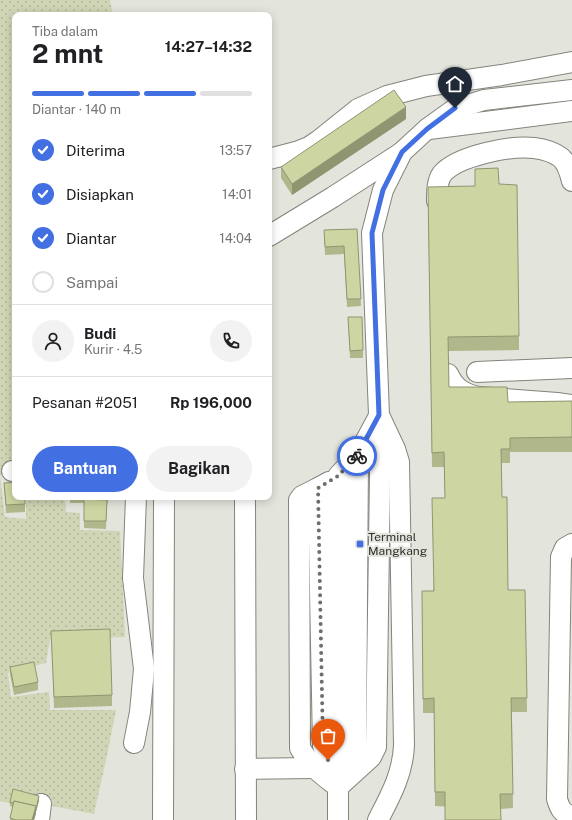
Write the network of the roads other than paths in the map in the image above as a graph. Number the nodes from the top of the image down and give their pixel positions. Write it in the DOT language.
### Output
graph roads {
  1 [pos="572,62"];
  2 [pos="572,90"];
  3 [pos="572,111"];
  4 [pos="427,129"];
  5 [pos="402,152"];
  6 [pos="272,158"];
  7 [pos="572,181"];
  8 [pos="437,201"];
  9 [pos="272,234"];
  10 [pos="572,368"];
  11 [pos="477,372"];
  12 [pos="448,374"];
  13 [pos="572,405"];
  14 [pos="379,415"];
  15 [pos="358,455"];
  16 [pos="338,476"];
  17 [pos="318,488"];
  18 [pos="136,500"];
  19 [pos="164,500"];
  20 [pos="245,500"];
  21 [pos="572,544"];
  22 [pos="134,743"];
  23 [pos="314,768"];
  24 [pos="245,769"];
  25 [pos="338,787"];
  26 [pos="572,816"];
  27 [pos="163,820"];
  28 [pos="246,820"];
  29 [pos="338,820"];
  30 [pos="378,820"];
  1 -- 6 [label="street"];
  2 -- 4 [label="street"];
  3 -- 4 [label="street"];
  4 -- 5 [label="street"];
  5 -- 9 [label="street"];
  5 -- 14 [label="street"];
  7 -- 8 [label="street"];
  10 -- 11 [label="street"];
  12 -- 13 [label="street"];
  14 -- 15 [label="street"];
  14 -- 25 [label="street"];
  14 -- 30 [label="street"];
  15 -- 16 [label="street"];
  15 -- 25 [label="street"];
  16 -- 17 [label="street"];
  16 -- 25 [label="street"];
  17 -- 23 [label="street"];
  17 -- 25 [label="street"];
  18 -- 22 [label="street"];
  19 -- 27 [label="street"];
  20 -- 24 [label="street"];
  21 -- 26 [label="street"];
  23 -- 24 [label="street"];
  23 -- 25 [label="street"];
  24 -- 28 [label="street"];
  25 -- 29 [label="street"];
}
